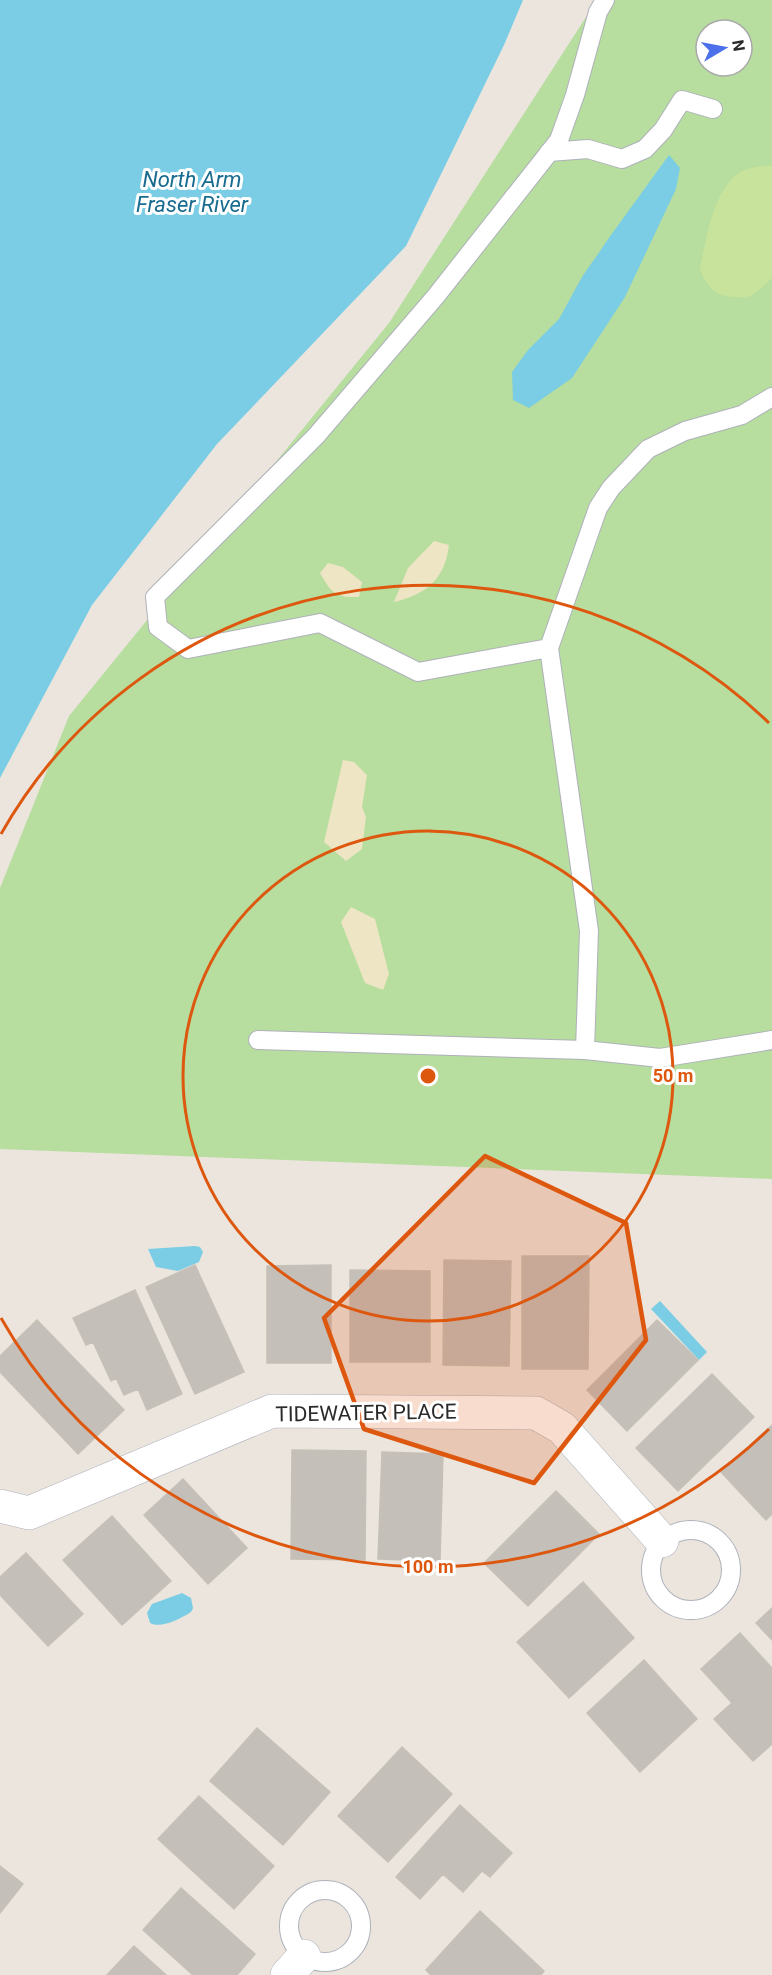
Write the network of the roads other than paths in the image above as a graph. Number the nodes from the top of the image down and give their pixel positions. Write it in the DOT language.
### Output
graph roads {
  1 [pos="605,0"];
  2 [pos="713,109"];
  3 [pos="549,152"];
  4 [pos="772,397"];
  5 [pos="549,648"];
  6 [pos="258,1040"];
  7 [pos="772,1040"];
  8 [pos="585,1050"];
  9 [pos="0,1506"];
  10 [pos="662,1541"];
  11 [pos="296,1966"];
  1 -- 3 [label="lane"];
  2 -- 3 [label="lane"];
  3 -- 5 [label="lane"];
  4 -- 5 [label="lane"];
  5 -- 8 [label="lane"];
  6 -- 8 [label="lane"];
  7 -- 8 [label="lane"];
  9 -- 10 [label="street, TIDEWATER PLACE"];
  10 -- 10 [label="lane"];
  11 -- 11 [label="lane"];
}
